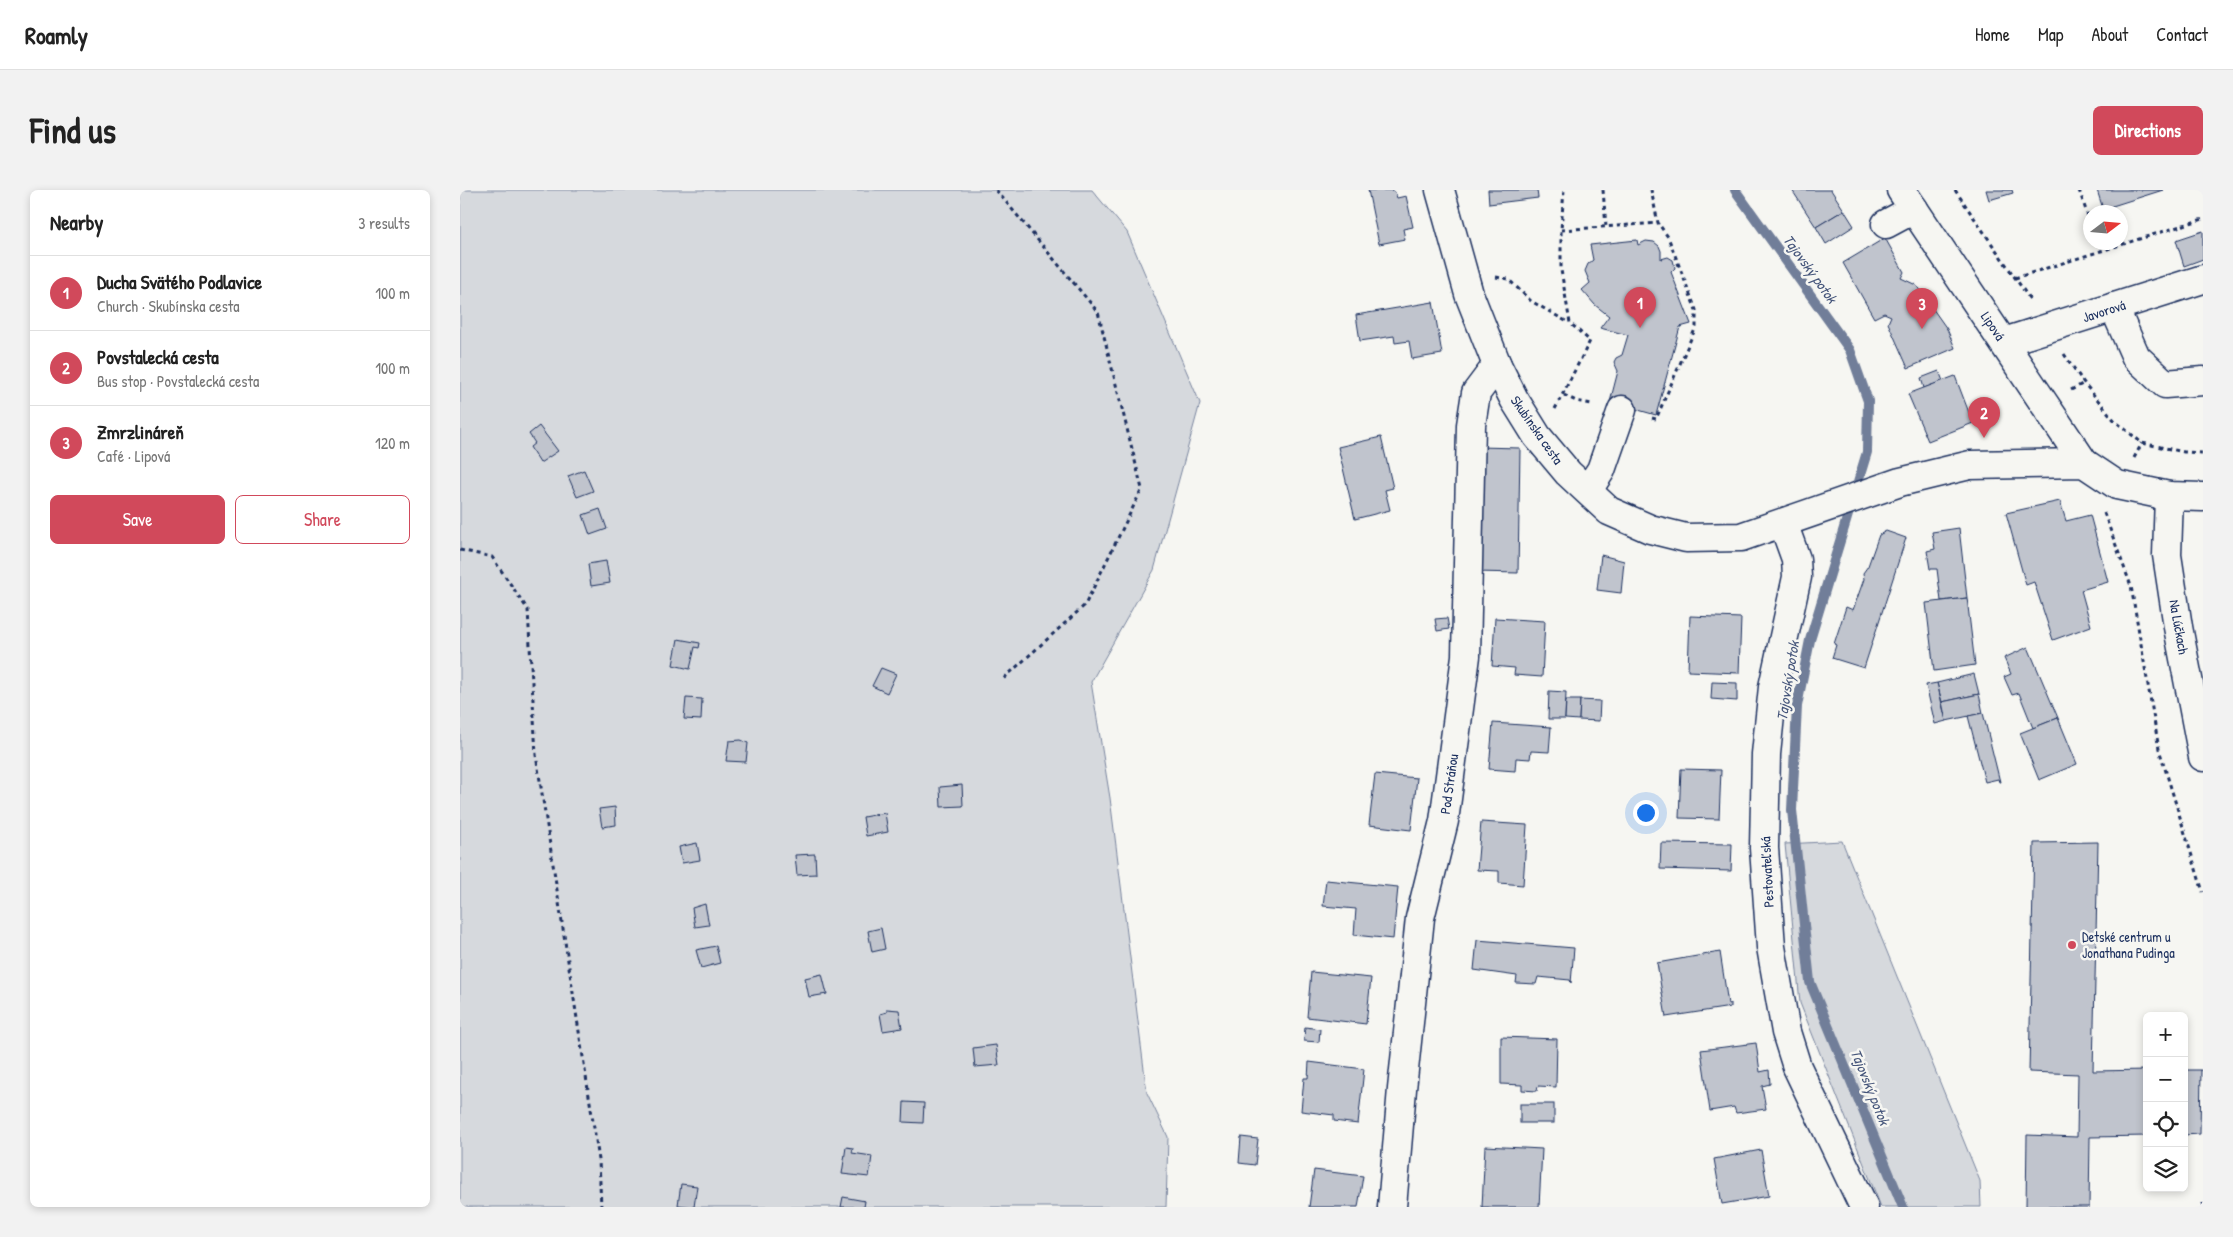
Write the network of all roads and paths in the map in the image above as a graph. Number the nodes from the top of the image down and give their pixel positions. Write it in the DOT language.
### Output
graph roads {
  1 [pos="996,190"];
  2 [pos="1440,190"];
  3 [pos="1564,190"];
  4 [pos="1603,190"];
  5 [pos="1651,190"];
  6 [pos="1955,190"];
  7 [pos="2079,190"];
  8 [pos="1907,200"];
  9 [pos="2084,205"];
  10 [pos="2203,219"];
  11 [pos="1658,223"];
  12 [pos="1886,224"];
  13 [pos="1606,227"];
  14 [pos="1561,230"];
  15 [pos="2128,242"];
  16 [pos="2101,250"];
  17 [pos="1498,276"];
  18 [pos="2016,278"];
  19 [pos="2203,279"];
  20 [pos="2114,307"];
  21 [pos="2035,308"];
  22 [pos="1570,323"];
  23 [pos="2004,342"];
  24 [pos="2060,347"];
  25 [pos="1496,365"];
  26 [pos="2203,381"];
  27 [pos="1564,395"];
  28 [pos="1588,403"];
  29 [pos="1622,410"];
  30 [pos="1553,411"];
  31 [pos="2142,443"];
  32 [pos="2203,453"];
  33 [pos="2133,459"];
  34 [pos="2084,463"];
  35 [pos="1588,490"];
  36 [pos="2169,496"];
  37 [pos="2203,497"];
  38 [pos="2103,510"];
  39 [pos="1783,523"];
  40 [pos="460,550"];
  41 [pos="1001,681"];
  42 [pos="2203,757"];
  43 [pos="2203,892"];
  44 [pos="2203,1199"];
  45 [pos="601,1207"];
  46 [pos="1392,1207"];
  47 [pos="1864,1207"];
  48 [pos="2203,1207"];
  1 -- 41 [label="path"];
  2 -- 25 [label="street, Skubínska cesta"];
  3 -- 14 [label="path"];
  4 -- 13 [label="path"];
  5 -- 11 [label="path"];
  6 -- 18 [label="path"];
  7 -- 9 [label="path"];
  8 -- 12 [label="street"];
  8 -- 23 [label="street, Lipová"];
  10 -- 15 [label="path"];
  11 -- 13 [label="path"];
  11 -- 29 [label="path"];
  13 -- 14 [label="path"];
  14 -- 22 [label="path"];
  16 -- 18 [label="path"];
  17 -- 22 [label="path"];
  18 -- 21 [label="path"];
  19 -- 20 [label="street, Javorová"];
  20 -- 23 [label="street, Javorová"];
  20 -- 26 [label="street"];
  22 -- 27 [label="path"];
  23 -- 34 [label="street, Lipová"];
  24 -- 31 [label="path"];
  25 -- 35 [label="street, Skubínska cesta"];
  25 -- 46 [label="street, Pod Stráňou"];
  27 -- 28 [label="path"];
  27 -- 30 [label="path"];
  29 -- 35 [label="street"];
  31 -- 32 [label="path"];
  31 -- 33 [label="path"];
  34 -- 36 [label="street"];
  34 -- 39 [label="street, Skubínska cesta"];
  35 -- 39 [label="street, Skubínska cesta"];
  36 -- 37 [label="street"];
  36 -- 42 [label="street, Na Lúčkach"];
  38 -- 43 [label="path"];
  39 -- 47 [label="street, Pestovateľská"];
  40 -- 45 [label="path"];
  44 -- 48 [label="path"];
}
